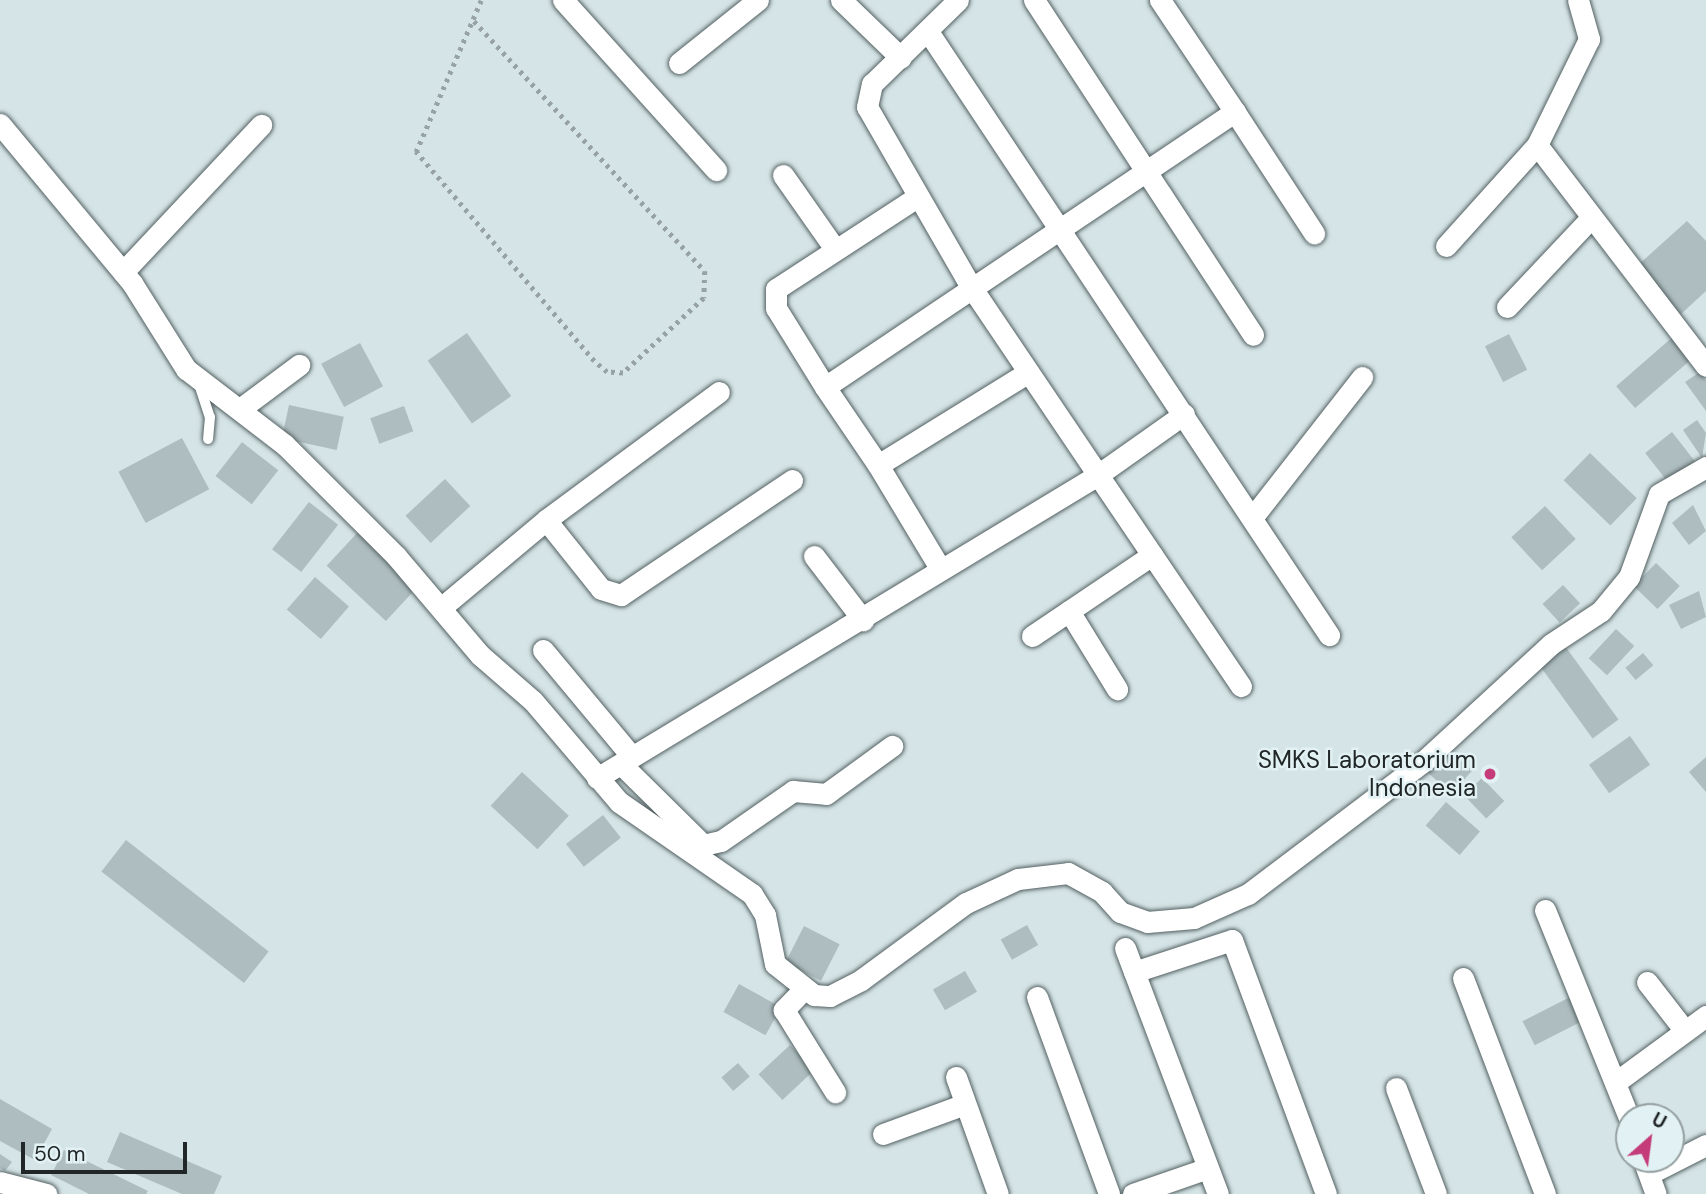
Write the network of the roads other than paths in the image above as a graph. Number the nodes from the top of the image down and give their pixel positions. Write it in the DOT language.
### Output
graph roads {
  1 [pos="563,0"];
  2 [pos="758,0"];
  3 [pos="841,0"];
  4 [pos="958,0"];
  5 [pos="1034,0"];
  6 [pos="1160,0"];
  7 [pos="1578,0"];
  8 [pos="929,33"];
  9 [pos="901,58"];
  10 [pos="679,63"];
  11 [pos="1235,113"];
  12 [pos="0,124"];
  13 [pos="261,125"];
  14 [pos="1536,145"];
  15 [pos="716,170"];
  16 [pos="1147,170"];
  17 [pos="783,175"];
  18 [pos="917,197"];
  19 [pos="1589,220"];
  20 [pos="1059,229"];
  21 [pos="1314,233"];
  22 [pos="1446,246"];
  23 [pos="835,249"];
  24 [pos="123,272"];
  25 [pos="971,287"];
  26 [pos="1507,307"];
  27 [pos="1253,335"];
  28 [pos="299,365"];
  29 [pos="1706,366"];
  30 [pos="1027,373"];
  31 [pos="1362,377"];
  32 [pos="197,380"];
  33 [pos="825,387"];
  34 [pos="719,393"];
  35 [pos="240,409"];
  36 [pos="1184,414"];
  37 [pos="208,439"];
  38 [pos="878,465"];
  39 [pos="1706,467"];
  40 [pos="1098,475"];
  41 [pos="792,480"];
  42 [pos="1252,518"];
  43 [pos="546,520"];
  44 [pos="1152,555"];
  45 [pos="814,556"];
  46 [pos="940,568"];
  47 [pos="442,607"];
  48 [pos="1069,611"];
  49 [pos="863,620"];
  50 [pos="1329,635"];
  51 [pos="1032,636"];
  52 [pos="543,650"];
  53 [pos="1241,686"];
  54 [pos="1117,689"];
  55 [pos="892,746"];
  56 [pos="626,760"];
  57 [pos="597,778"];
  58 [pos="1545,910"];
  59 [pos="1125,948"];
  60 [pos="1134,972"];
  61 [pos="1463,978"];
  62 [pos="1647,982"];
  63 [pos="803,990"];
  64 [pos="1037,997"];
  65 [pos="1706,1016"];
  66 [pos="1685,1031"];
  67 [pos="956,1077"];
  68 [pos="1616,1082"];
  69 [pos="1396,1088"];
  70 [pos="835,1092"];
  71 [pos="1624,1103"];
  72 [pos="965,1104"];
  73 [pos="883,1134"];
  74 [pos="1706,1145"];
  75 [pos="1208,1168"];
  76 [pos="1649,1176"];
  77 [pos="0,1182"];
  78 [pos="46,1194"];
  79 [pos="998,1194"];
  80 [pos="1109,1194"];
  81 [pos="1133,1194"];
  82 [pos="1217,1194"];
  83 [pos="1326,1194"];
  84 [pos="1436,1194"];
  85 [pos="1545,1194"];
  1 -- 15 [label="street"];
  2 -- 10 [label="street"];
  3 -- 9 [label="street"];
  4 -- 8 [label="street"];
  5 -- 16 [label="street"];
  6 -- 11 [label="street"];
  7 -- 14 [label="street"];
  8 -- 9 [label="street"];
  8 -- 20 [label="street"];
  9 -- 18 [label="street"];
  11 -- 16 [label="street"];
  11 -- 21 [label="street"];
  12 -- 24 [label="street"];
  13 -- 24 [label="street"];
  14 -- 19 [label="street"];
  14 -- 22 [label="street"];
  16 -- 20 [label="street"];
  16 -- 27 [label="street"];
  17 -- 23 [label="street"];
  18 -- 23 [label="street"];
  18 -- 25 [label="street"];
  19 -- 26 [label="street"];
  19 -- 29 [label="street"];
  20 -- 25 [label="street"];
  20 -- 36 [label="street"];
  23 -- 33 [label="street"];
  24 -- 32 [label="street"];
  25 -- 30 [label="street"];
  25 -- 33 [label="street"];
  28 -- 35 [label="street"];
  30 -- 38 [label="street"];
  30 -- 40 [label="street"];
  31 -- 42 [label="street"];
  32 -- 35 [label="street"];
  32 -- 37 [label="lane"];
  33 -- 38 [label="street"];
  34 -- 43 [label="street"];
  35 -- 47 [label="street"];
  36 -- 40 [label="street"];
  36 -- 42 [label="street"];
  38 -- 46 [label="street"];
  39 -- 63 [label="street"];
  40 -- 44 [label="street"];
  40 -- 46 [label="street"];
  41 -- 43 [label="street"];
  42 -- 50 [label="street"];
  43 -- 47 [label="street"];
  44 -- 48 [label="street"];
  44 -- 53 [label="street"];
  45 -- 49 [label="street"];
  46 -- 49 [label="street"];
  47 -- 57 [label="street"];
  48 -- 51 [label="street"];
  48 -- 54 [label="street"];
  49 -- 56 [label="street"];
  52 -- 56 [label="street"];
  55 -- 56 [label="street"];
  56 -- 57 [label="street"];
  57 -- 63 [label="street"];
  58 -- 68 [label="street"];
  59 -- 60 [label="street"];
  60 -- 75 [label="street"];
  60 -- 83 [label="street"];
  61 -- 85 [label="street"];
  62 -- 66 [label="street"];
  63 -- 70 [label="street"];
  64 -- 80 [label="street"];
  65 -- 66 [label="street"];
  66 -- 68 [label="street"];
  67 -- 72 [label="street"];
  68 -- 71 [label="street"];
  69 -- 84 [label="street"];
  72 -- 73 [label="street"];
  72 -- 79 [label="street"];
  74 -- 76 [label="street"];
  75 -- 81 [label="street"];
  75 -- 82 [label="street"];
  77 -- 78 [label="street"];
}
